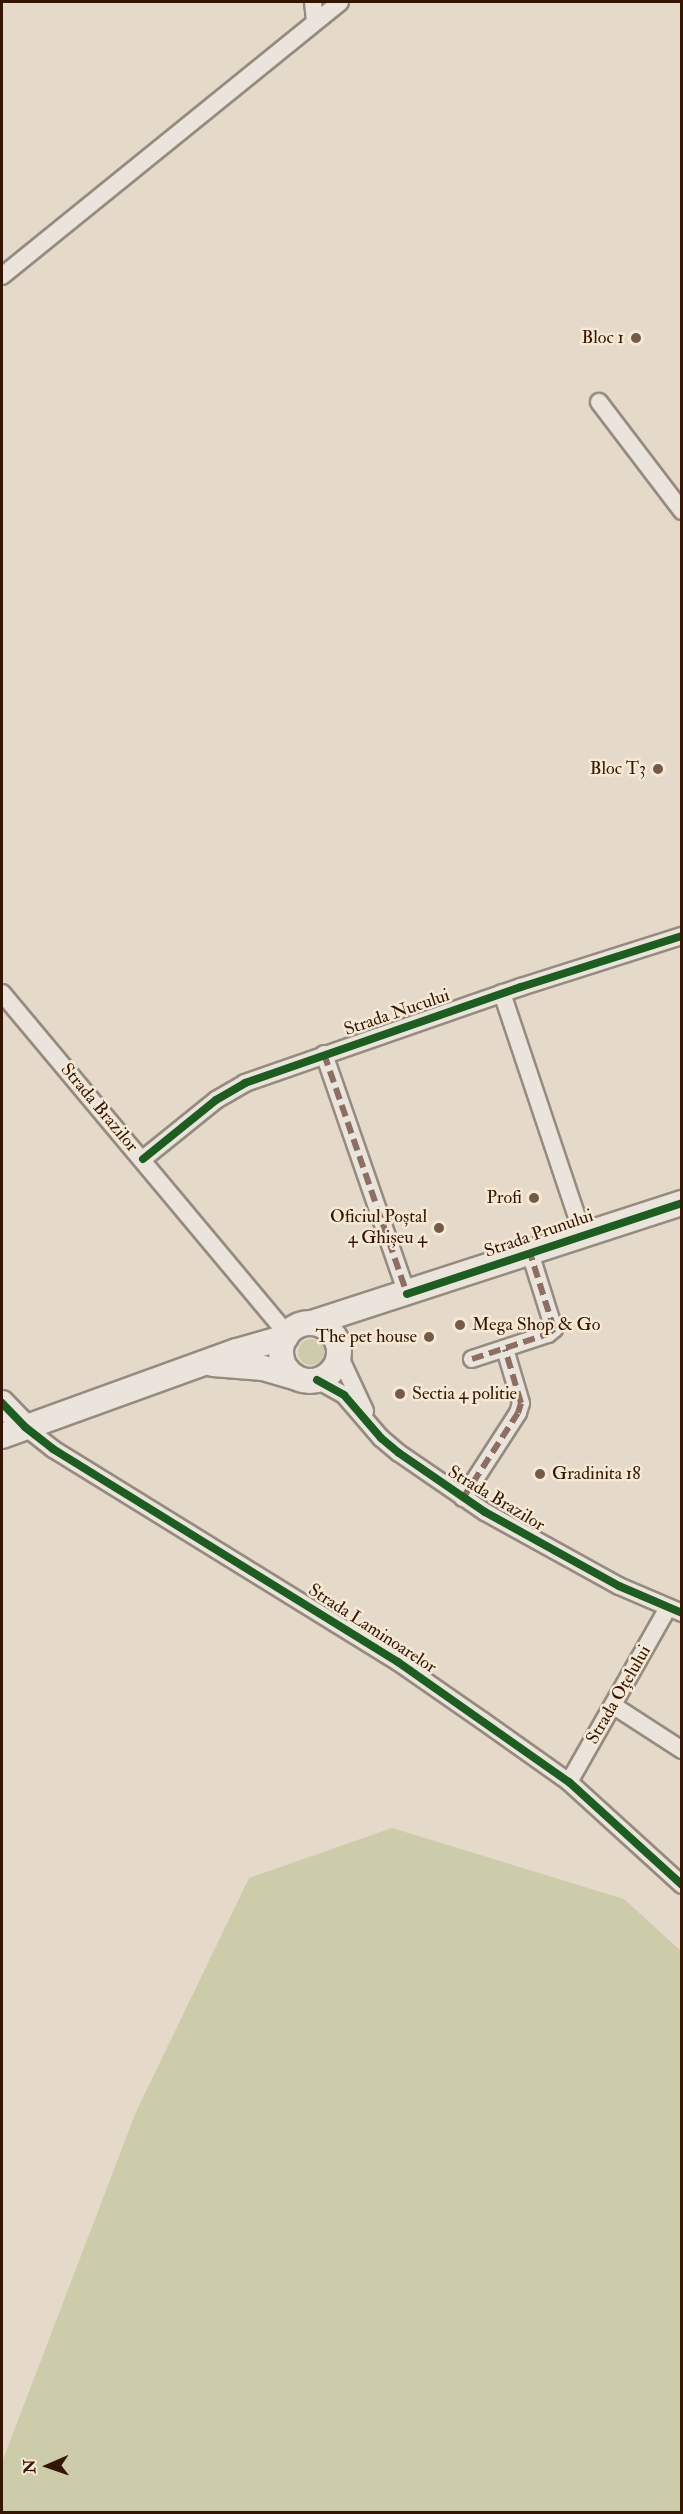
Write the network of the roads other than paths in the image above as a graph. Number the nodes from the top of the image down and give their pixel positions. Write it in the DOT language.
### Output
graph roads {
  1 [pos="313,2"];
  2 [pos="340,2"];
  3 [pos="315,21"];
  4 [pos="2,276"];
  5 [pos="599,402"];
  6 [pos="681,511"];
  7 [pos="681,938"];
  8 [pos="2,993"];
  9 [pos="502,993"];
  10 [pos="324,1054"];
  11 [pos="143,1159"];
  12 [pos="681,1203"];
  13 [pos="583,1235"];
  14 [pos="530,1253"];
  15 [pos="407,1294"];
  16 [pos="312,1323"];
  17 [pos="286,1336"];
  18 [pos="505,1349"];
  19 [pos="339,1351"];
  20 [pos="472,1359"];
  21 [pos="208,1363"];
  22 [pos="306,1379"];
  23 [pos="2,1403"];
  24 [pos="25,1427"];
  25 [pos="373,1428"];
  26 [pos="2,1436"];
  27 [pos="463,1498"];
  28 [pos="675,1611"];
  29 [pos="614,1706"];
  30 [pos="681,1750"];
  31 [pos="569,1782"];
  32 [pos="681,1886"];
  1 -- 3 [label="street"];
  2 -- 3 [label="street"];
  3 -- 4 [label="street"];
  5 -- 6 [label="street"];
  7 -- 9 [label="street, Strada Nucului"];
  8 -- 11 [label="street, Strada Brazilor"];
  9 -- 10 [label="street, Strada Nucului"];
  9 -- 13 [label="street"];
  10 -- 11 [label="street, Strada Nucului"];
  10 -- 15 [label="street"];
  11 -- 17 [label="street, Strada Brazilor"];
  12 -- 13 [label="street, Strada Prunului"];
  13 -- 14 [label="street, Strada Prunului"];
  14 -- 15 [label="street, Strada Prunului"];
  14 -- 18 [label="street"];
  15 -- 16 [label="street, Strada Prunului"];
  15 -- 19 [label="street, Strada Prunului"];
  16 -- 17 [label="street"];
  16 -- 19 [label="street"];
  17 -- 21 [label="street"];
  17 -- 22 [label="street"];
  18 -- 20 [label="street"];
  18 -- 27 [label="street, Strada Brazilor"];
  19 -- 22 [label="street"];
  19 -- 25 [label="street, Strada Brazilor"];
  21 -- 22 [label="street"];
  21 -- 24 [label="street"];
  22 -- 25 [label="street, Strada Brazilor"];
  23 -- 24 [label="street"];
  24 -- 26 [label="street"];
  24 -- 31 [label="street, Strada Laminoarelor"];
  25 -- 27 [label="street, Strada Brazilor"];
  27 -- 28 [label="street, Strada Brazilor"];
  28 -- 29 [label="street, Strada Oțelului"];
  29 -- 30 [label="street"];
  29 -- 31 [label="street, Strada Oțelului"];
  31 -- 32 [label="street, Strada Laminoarelor"];
}
